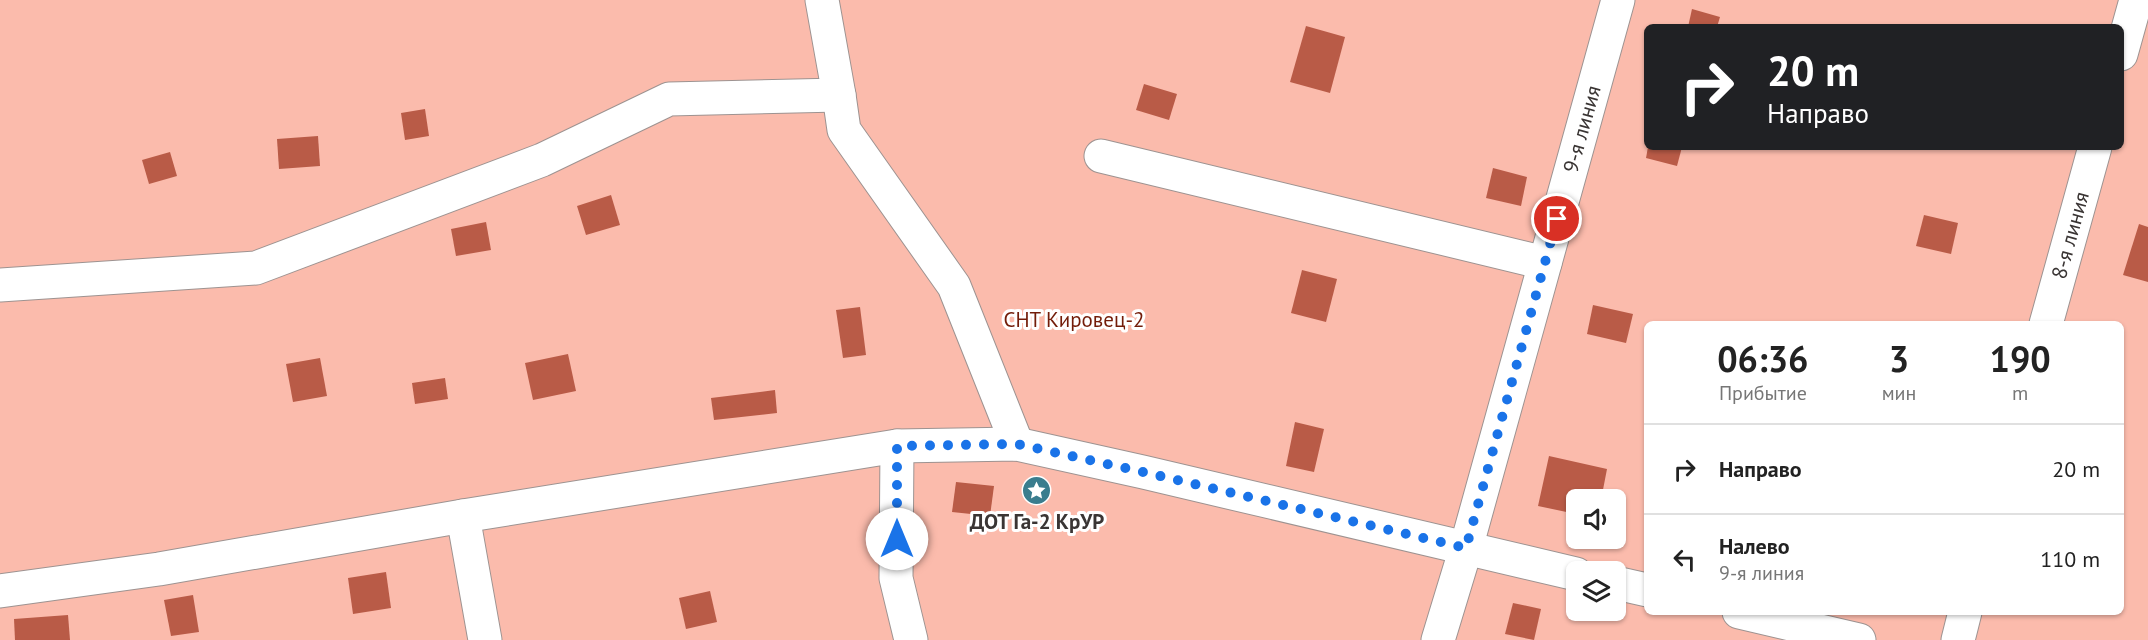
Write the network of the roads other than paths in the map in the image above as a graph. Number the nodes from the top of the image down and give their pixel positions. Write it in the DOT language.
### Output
graph roads {
  1 [pos="822,0"];
  2 [pos="1618,0"];
  3 [pos="2136,0"];
  4 [pos="2124,43"];
  5 [pos="839,95"];
  6 [pos="2094,150"];
  7 [pos="1101,156"];
  8 [pos="1545,263"];
  9 [pos="0,285"];
  10 [pos="2047,321"];
  11 [pos="1017,444"];
  12 [pos="897,446"];
  13 [pos="463,516"];
  14 [pos="1466,548"];
  15 [pos="1566,572"];
  16 [pos="1626,585"];
  17 [pos="1644,589"];
  18 [pos="0,591"];
  19 [pos="1752,615"];
  20 [pos="1964,615"];
  21 [pos="486,640"];
  22 [pos="911,640"];
  23 [pos="1438,640"];
  24 [pos="1859,640"];
  25 [pos="1958,640"];
  1 -- 5 [label="street"];
  2 -- 8 [label="street, 9-я линия"];
  3 -- 4 [label="street"];
  5 -- 9 [label="street"];
  5 -- 11 [label="street"];
  6 -- 10 [label="street, 8-я линия"];
  7 -- 8 [label="street"];
  8 -- 14 [label="street, 9-я линия"];
  11 -- 12 [label="street"];
  11 -- 14 [label="street"];
  12 -- 13 [label="street"];
  12 -- 22 [label="street"];
  13 -- 18 [label="street"];
  13 -- 21 [label="street"];
  14 -- 15 [label="street"];
  14 -- 23 [label="street, 9-я линия"];
  16 -- 17 [label="street"];
  19 -- 24 [label="street"];
  20 -- 25 [label="street"];
}
